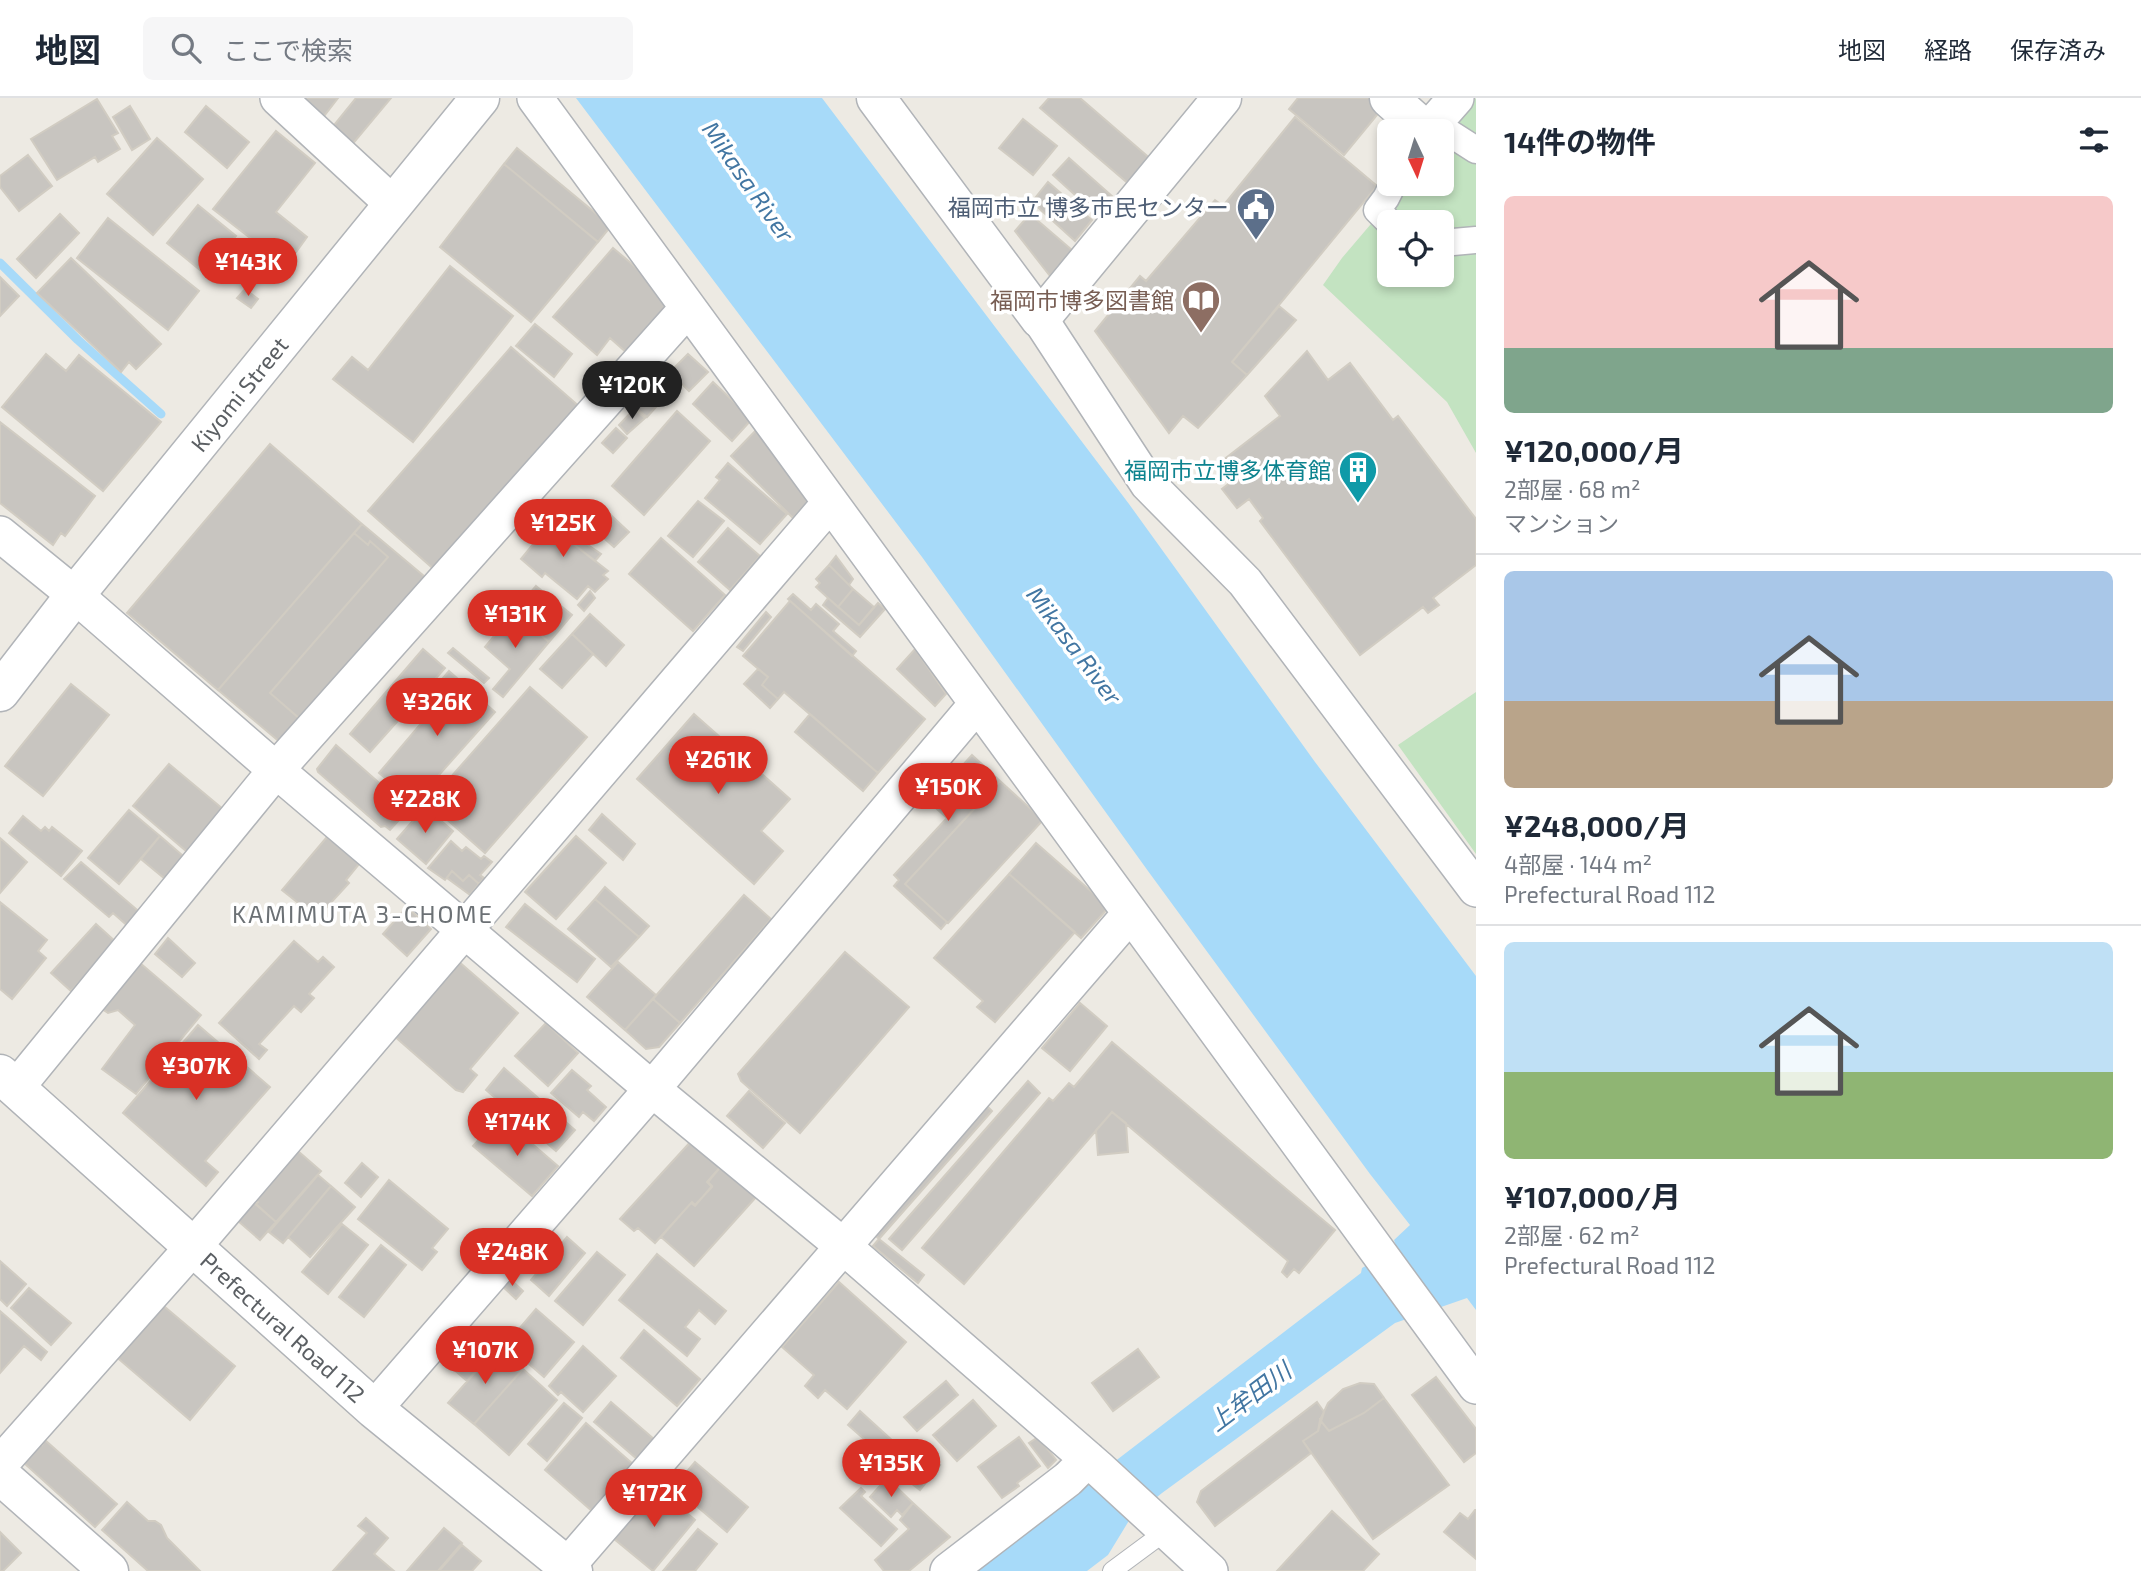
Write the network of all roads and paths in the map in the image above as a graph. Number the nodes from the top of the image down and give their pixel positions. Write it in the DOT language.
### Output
graph roads {
  1 [pos="278,98"];
  2 [pos="480,98"];
  3 [pos="534,98"];
  4 [pos="876,98"];
  5 [pos="1222,98"];
  6 [pos="1389,98"];
  7 [pos="1456,98"];
  8 [pos="1417,119"];
  9 [pos="1443,119"];
  10 [pos="1454,140"];
  11 [pos="1476,150"];
  12 [pos="394,205"];
  13 [pos="1476,240"];
  14 [pos="1454,242"];
  15 [pos="688,308"];
  16 [pos="1040,319"];
  17 [pos="830,503"];
  18 [pos="0,534"];
  19 [pos="75,595"];
  20 [pos="0,692"];
  21 [pos="976,704"];
  22 [pos="276,770"];
  23 [pos="1476,888"];
  24 [pos="1130,914"];
  25 [pos="466,931"];
  26 [pos="8,1081"];
  27 [pos="652,1089"];
  28 [pos="843,1246"];
  29 [pos="193,1247"];
  30 [pos="1476,1385"];
  31 [pos="374,1409"];
  32 [pos="1093,1463"];
  33 [pos="0,1464"];
  34 [pos="0,1475"];
  35 [pos="1157,1522"];
  36 [pos="568,1569"];
  37 [pos="109,1571"];
  38 [pos="948,1571"];
  39 [pos="1112,1571"];
  40 [pos="1210,1571"];
  1 -- 12 [label="street"];
  2 -- 12 [label="street, Kiyomi Street"];
  3 -- 15 [label="street"];
  4 -- 16 [label="street"];
  5 -- 16 [label="street"];
  6 -- 8 [label="street"];
  7 -- 9 [label="street"];
  10 -- 11 [label="street"];
  12 -- 19 [label="street, Kiyomi Street"];
  13 -- 14 [label="street"];
  15 -- 17 [label="street"];
  15 -- 22 [label="street"];
  16 -- 23 [label="street"];
  17 -- 21 [label="street"];
  17 -- 25 [label="street"];
  18 -- 19 [label="street"];
  19 -- 20 [label="street, Kiyomi Street"];
  19 -- 22 [label="street"];
  21 -- 24 [label="street"];
  21 -- 27 [label="street"];
  22 -- 25 [label="street"];
  22 -- 26 [label="street"];
  24 -- 28 [label="street"];
  24 -- 30 [label="street"];
  25 -- 27 [label="street"];
  25 -- 29 [label="street"];
  26 -- 29 [label="street, Prefectural Road 112"];
  27 -- 28 [label="street"];
  27 -- 31 [label="street"];
  28 -- 32 [label="street"];
  28 -- 36 [label="street"];
  29 -- 31 [label="street, Prefectural Road 112"];
  29 -- 33 [label="street"];
  31 -- 36 [label="street, Prefectural Road 112"];
  32 -- 35 [label="street"];
  32 -- 38 [label="street"];
  34 -- 37 [label="street"];
  35 -- 39 [label="lane"];
  35 -- 40 [label="street"];
}
